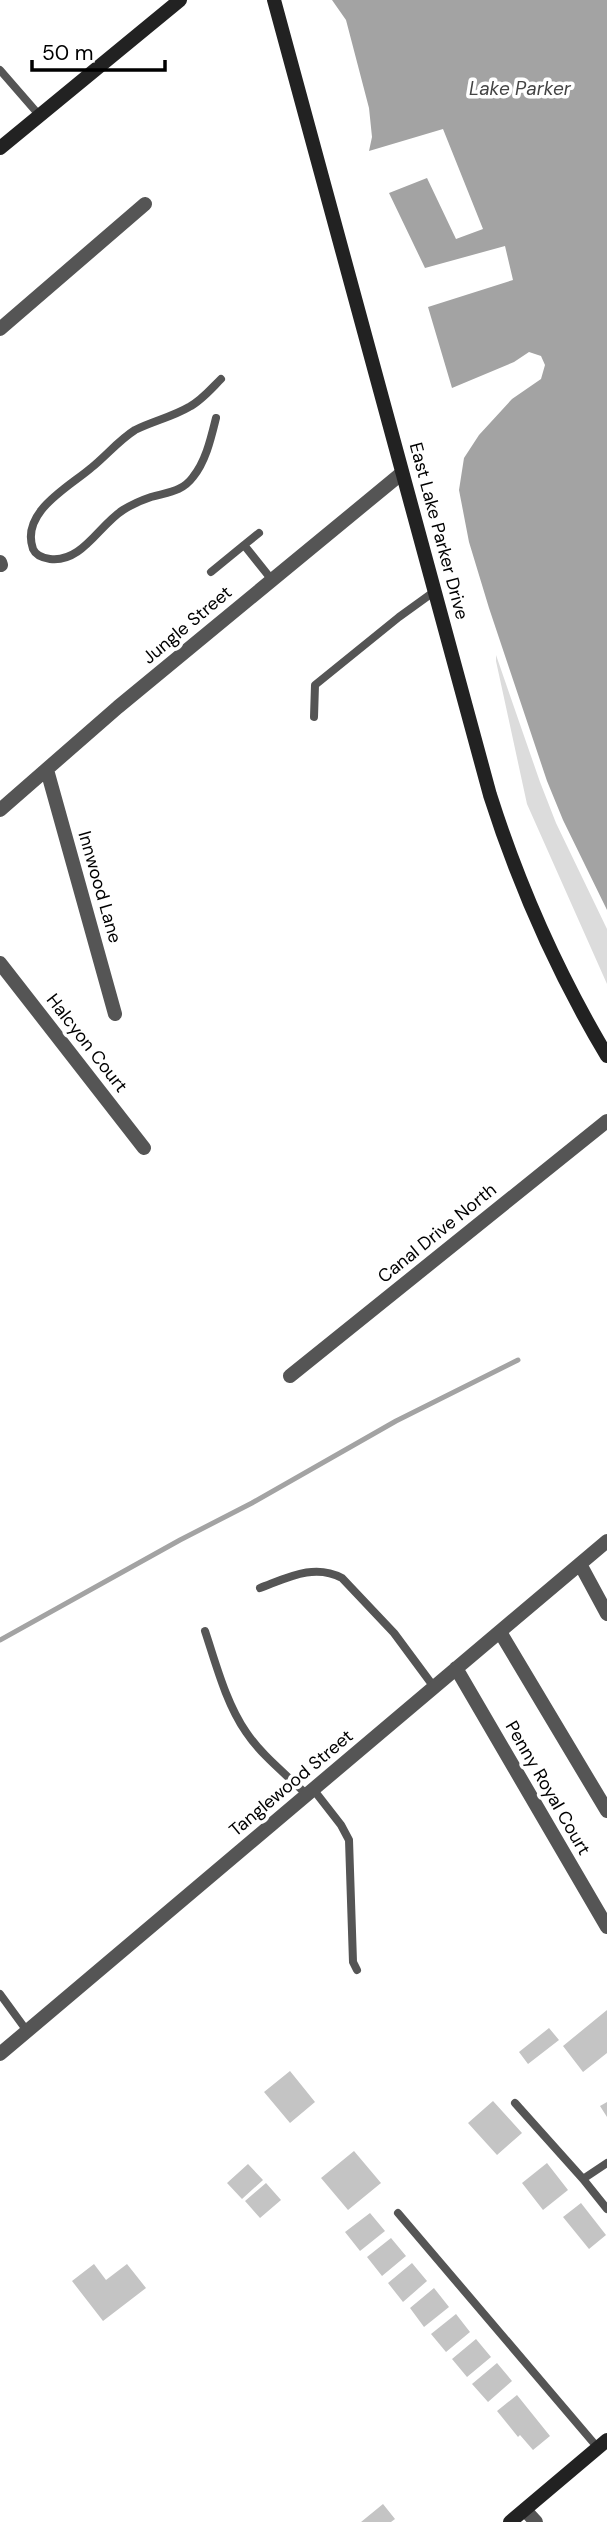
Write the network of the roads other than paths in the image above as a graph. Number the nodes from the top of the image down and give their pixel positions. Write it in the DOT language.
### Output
graph roads {
  1 [pos="180,0"];
  2 [pos="274,0"];
  3 [pos="0,70"];
  4 [pos="40,116"];
  5 [pos="0,148"];
  6 [pos="145,204"];
  7 [pos="0,330"];
  8 [pos="221,379"];
  9 [pos="216,418"];
  10 [pos="402,473"];
  11 [pos="259,533"];
  12 [pos="244,545"];
  13 [pos="211,572"];
  14 [pos="272,580"];
  15 [pos="435,592"];
  16 [pos="314,717"];
  17 [pos="47,770"];
  18 [pos="0,809"];
  19 [pos="0,962"];
  20 [pos="116,1014"];
  21 [pos="607,1056"];
  22 [pos="607,1121"];
  23 [pos="145,1148"];
  24 [pos="290,1376"];
  25 [pos="607,1541"];
  26 [pos="580,1564"];
  27 [pos="260,1588"];
  28 [pos="607,1614"];
  29 [pos="205,1631"];
  30 [pos="500,1632"];
  31 [pos="456,1668"];
  32 [pos="434,1687"];
  33 [pos="310,1792"];
  34 [pos="607,1811"];
  35 [pos="607,1927"];
  36 [pos="357,1970"];
  37 [pos="0,1993"];
  38 [pos="27,2031"];
  39 [pos="0,2054"];
  40 [pos="515,2103"];
  41 [pos="607,2163"];
  42 [pos="583,2179"];
  43 [pos="607,2209"];
  44 [pos="398,2213"];
  45 [pos="603,2444"];
  46 [pos="525,2510"];
  47 [pos="510,2522"];
  48 [pos="536,2522"];
  1 -- 4 [label="street"];
  2 -- 10 [label="street, East Lake Parker Drive"];
  3 -- 4 [label="lane"];
  4 -- 5 [label="street"];
  6 -- 7 [label="street"];
  8 -- 9 [label="lane"];
  10 -- 14 [label="street, Jungle Street"];
  10 -- 15 [label="street, East Lake Parker Drive"];
  11 -- 12 [label="lane"];
  12 -- 13 [label="lane"];
  12 -- 14 [label="lane"];
  14 -- 17 [label="street, Jungle Street"];
  15 -- 16 [label="lane"];
  15 -- 21 [label="street, East Lake Parker Drive"];
  17 -- 18 [label="street, Jungle Street"];
  17 -- 20 [label="street, Innwood Lane"];
  19 -- 23 [label="street, Halcyon Court"];
  22 -- 24 [label="street, Canal Drive North"];
  25 -- 26 [label="street, Tanglewood Street"];
  26 -- 28 [label="street"];
  26 -- 30 [label="street, Tanglewood Street"];
  27 -- 32 [label="lane"];
  29 -- 33 [label="lane"];
  30 -- 31 [label="street, Tanglewood Street"];
  30 -- 34 [label="street"];
  31 -- 32 [label="street, Tanglewood Street"];
  31 -- 35 [label="street, Penny Royal Court"];
  32 -- 33 [label="street, Tanglewood Street"];
  33 -- 36 [label="lane"];
  33 -- 38 [label="street, Tanglewood Street"];
  37 -- 38 [label="lane"];
  38 -- 39 [label="street, Tanglewood Street"];
  40 -- 42 [label="lane"];
  41 -- 42 [label="lane"];
  42 -- 43 [label="lane"];
  44 -- 45 [label="lane"];
  45 -- 46 [label="street"];
  46 -- 47 [label="street"];
  46 -- 48 [label="street"];
}
